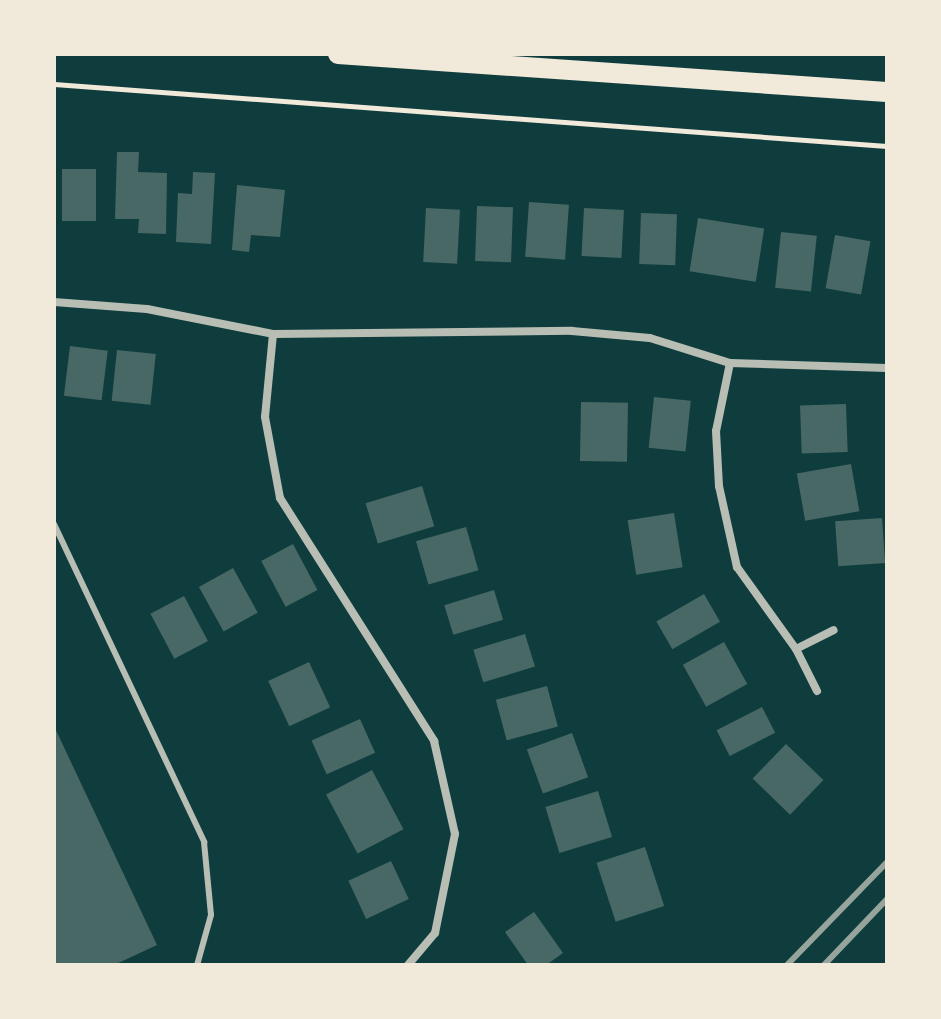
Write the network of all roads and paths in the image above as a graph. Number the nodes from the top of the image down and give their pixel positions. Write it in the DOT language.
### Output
graph roads {
  1 [pos="338,54"];
  2 [pos="54,84"];
  3 [pos="887,92"];
  4 [pos="887,146"];
  5 [pos="54,302"];
  6 [pos="273,334"];
  7 [pos="730,363"];
  8 [pos="887,368"];
  9 [pos="54,524"];
  10 [pos="834,630"];
  11 [pos="796,649"];
  12 [pos="817,691"];
  13 [pos="197,965"];
  14 [pos="408,965"];
  1 -- 3 [label="main road"];
  2 -- 4 [label="path"];
  5 -- 6 [label="street"];
  6 -- 7 [label="street"];
  6 -- 14 [label="street"];
  7 -- 8 [label="street"];
  7 -- 11 [label="street"];
  9 -- 13 [label="lane"];
  10 -- 11 [label="street"];
  11 -- 12 [label="street"];
}
